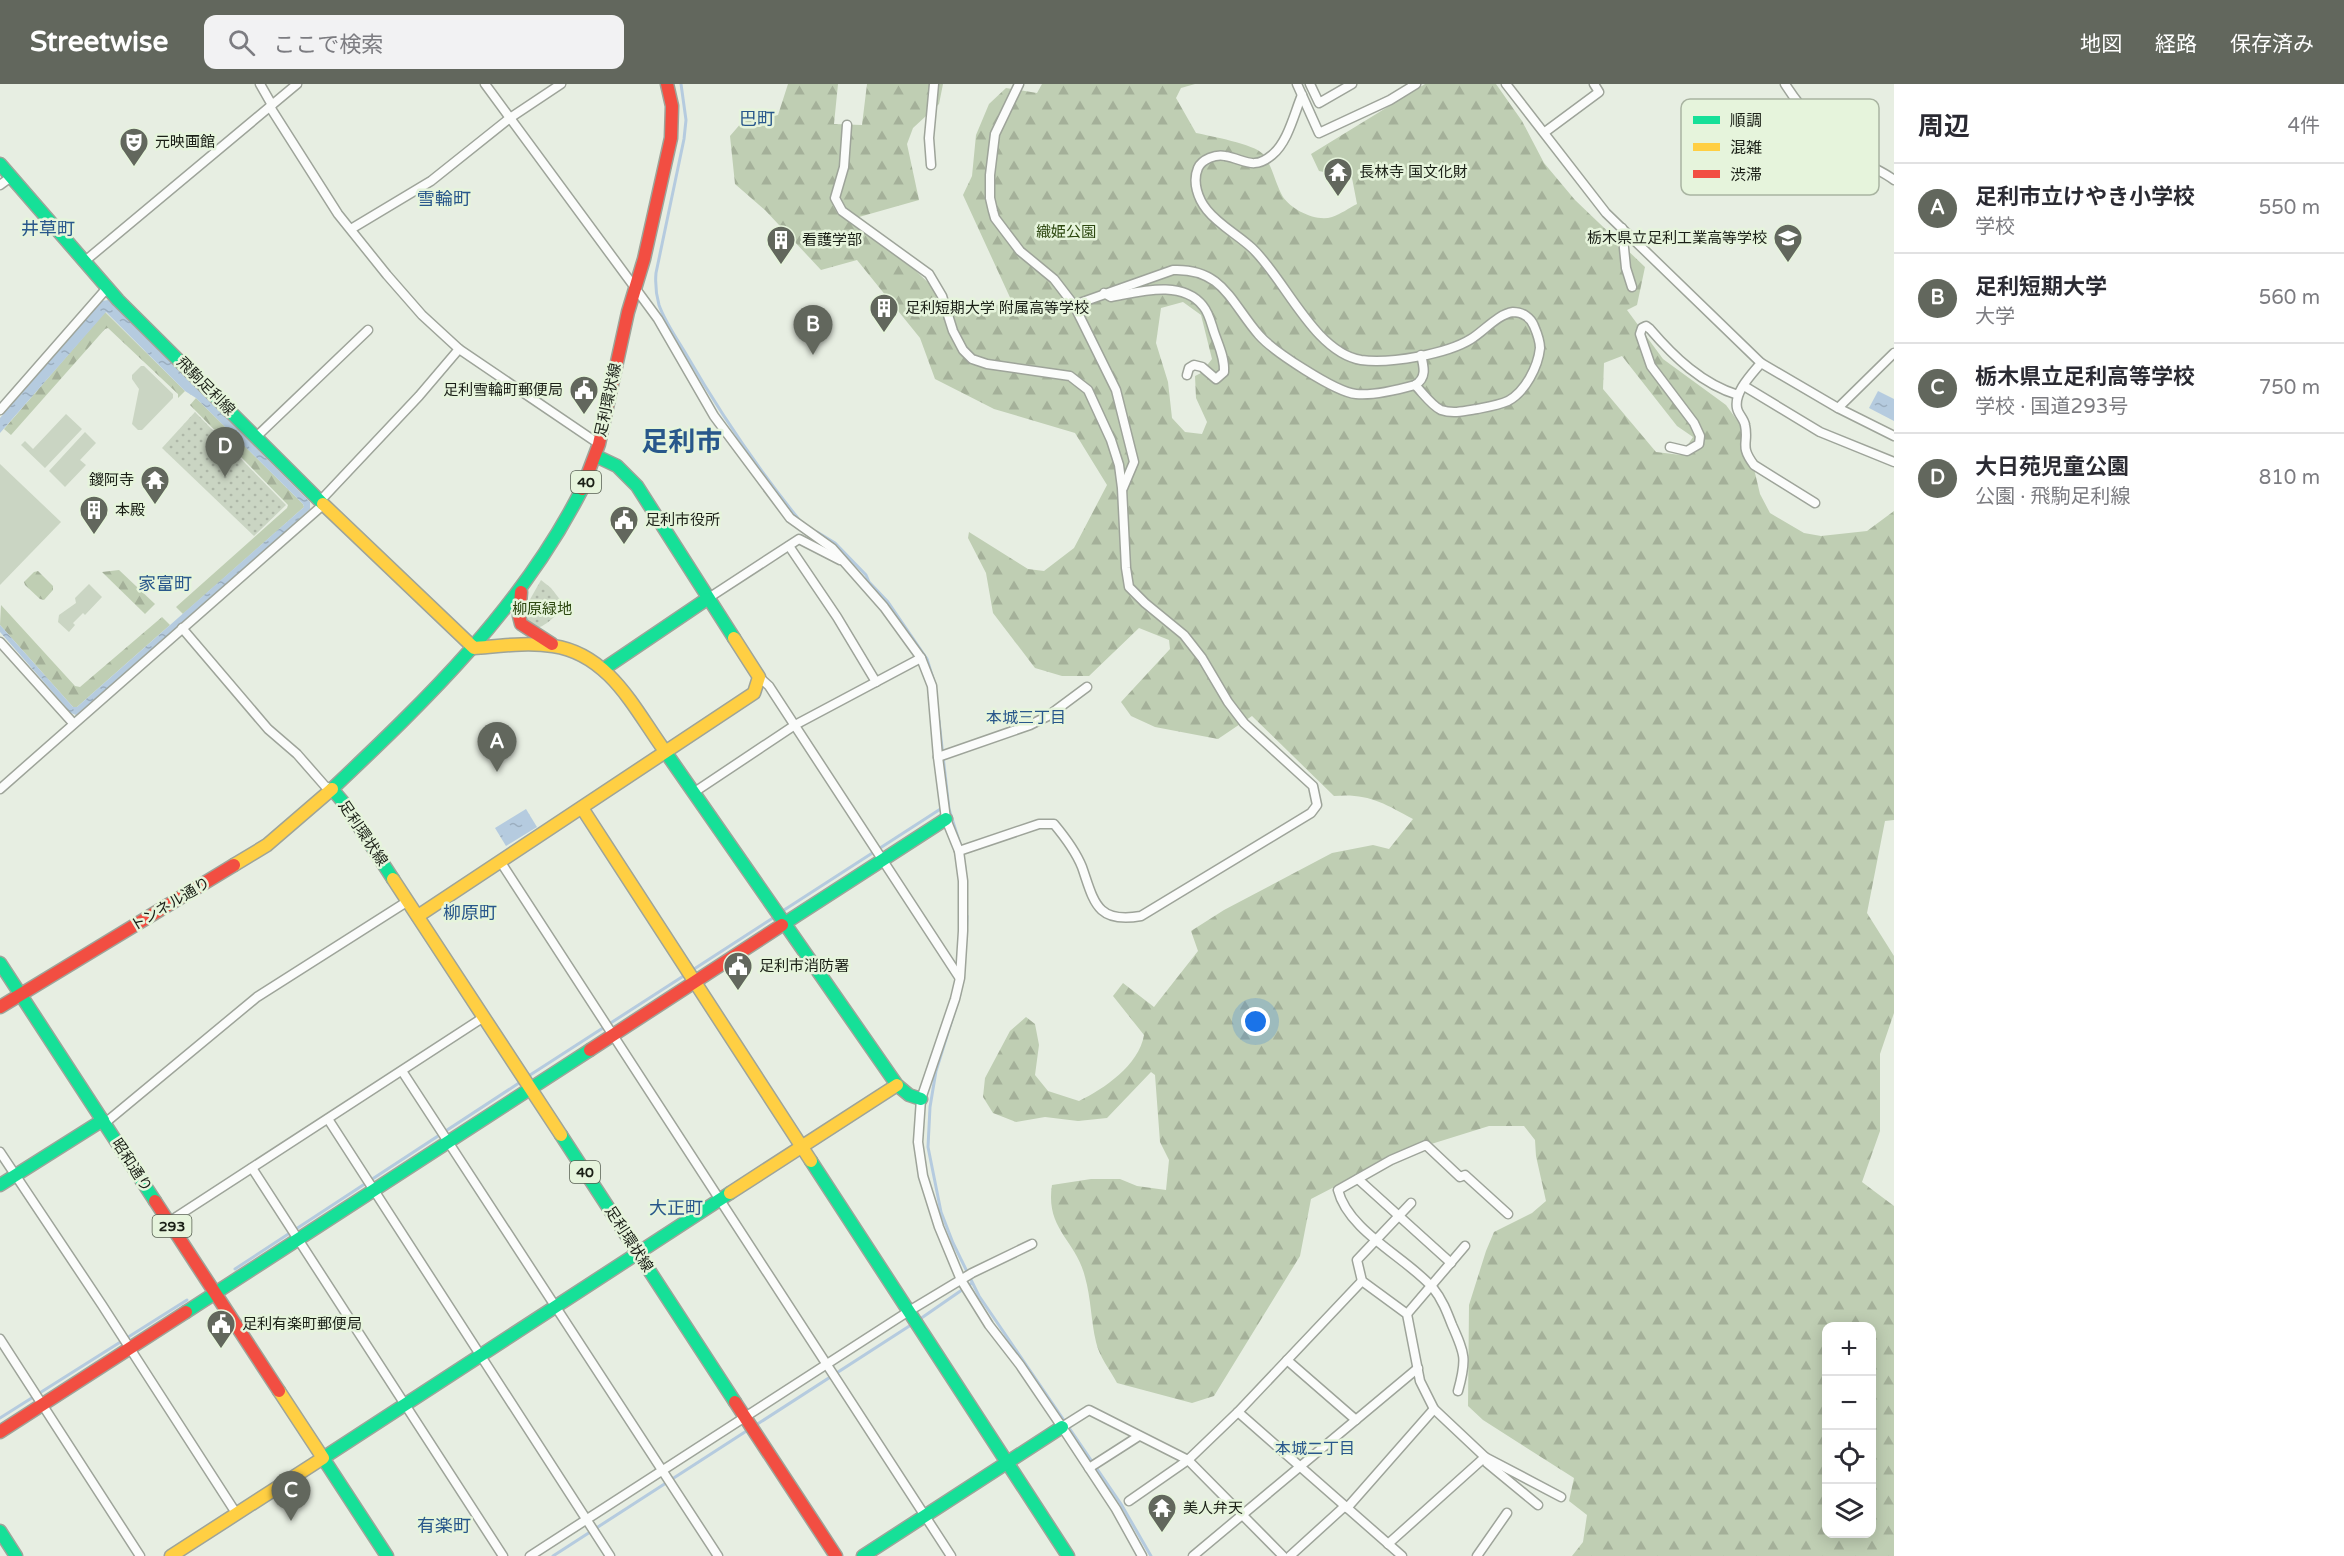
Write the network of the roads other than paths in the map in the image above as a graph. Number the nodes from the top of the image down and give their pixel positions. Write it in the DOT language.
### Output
graph roads {
  1 [pos="260,84"];
  2 [pos="297,84"];
  3 [pos="485,84"];
  4 [pos="561,84"];
  5 [pos="667,84"];
  6 [pos="934,84"];
  7 [pos="1019,84"];
  8 [pos="1298,84"];
  9 [pos="1310,84"];
  10 [pos="1352,84"];
  11 [pos="1416,84"];
  12 [pos="1506,84"];
  13 [pos="1594,84"];
  14 [pos="1785,84"];
  15 [pos="1302,95"];
  16 [pos="1796,99"];
  17 [pos="271,106"];
  18 [pos="510,118"];
  19 [pos="847,125"];
  20 [pos="1545,132"];
  21 [pos="0,164"];
  22 [pos="931,165"];
  23 [pos="1879,171"];
  24 [pos="11,177"];
  25 [pos="1894,180"];
  26 [pos="0,185"];
  27 [pos="1622,228"];
  28 [pos="351,229"];
  29 [pos="85,261"];
  30 [pos="635,287"];
  31 [pos="1632,287"];
  32 [pos="107,288"];
  33 [pos="1104,294"];
  34 [pos="1074,305"];
  35 [pos="368,330"];
  36 [pos="459,349"];
  37 [pos="1894,353"];
  38 [pos="1421,355"];
  39 [pos="1761,363"];
  40 [pos="1187,375"];
  41 [pos="1415,385"];
  42 [pos="1744,386"];
  43 [pos="1738,395"];
  44 [pos="1838,408"];
  45 [pos="0,410"];
  46 [pos="1894,436"];
  47 [pos="256,437"];
  48 [pos="1670,447"];
  49 [pos="597,450"];
  50 [pos="1894,462"];
  51 [pos="1122,488"];
  52 [pos="322,502"];
  53 [pos="1815,503"];
  54 [pos="789,546"];
  55 [pos="844,562"];
  56 [pos="521,592"];
  57 [pos="707,599"];
  58 [pos="182,628"];
  59 [pos="0,642"];
  60 [pos="553,645"];
  61 [pos="474,648"];
  62 [pos="921,658"];
  63 [pos="605,668"];
  64 [pos="759,677"];
  65 [pos="876,682"];
  66 [pos="1088,687"];
  67 [pos="73,723"];
  68 [pos="795,725"];
  69 [pos="666,753"];
  70 [pos="938,757"];
  71 [pos="0,789"];
  72 [pos="332,789"];
  73 [pos="693,793"];
  74 [pos="582,808"];
  75 [pos="946,819"];
  76 [pos="959,851"];
  77 [pos="884,860"];
  78 [pos="500,861"];
  79 [pos="408,901"];
  80 [pos="418,916"];
  81 [pos="784,923"];
  82 [pos="0,963"];
  83 [pos="960,978"];
  84 [pos="695,982"];
  85 [pos="20,994"];
  86 [pos="0,1007"];
  87 [pos="484,1017"];
  88 [pos="613,1035"];
  89 [pos="402,1071"];
  90 [pos="897,1085"];
  91 [pos="530,1088"];
  92 [pos="921,1099"];
  93 [pos="328,1119"];
  94 [pos="104,1122"];
  95 [pos="448,1141"];
  96 [pos="802,1147"];
  97 [pos="0,1152"];
  98 [pos="252,1168"];
  99 [pos="16,1174"];
  100 [pos="1358,1179"];
  101 [pos="0,1185"];
  102 [pos="374,1189"];
  103 [pos="720,1202"];
  104 [pos="1411,1203"];
  105 [pos="1508,1214"];
  106 [pos="1399,1216"];
  107 [pos="170,1221"];
  108 [pos="298,1238"];
  109 [pos="1375,1240"];
  110 [pos="1032,1244"];
  111 [pos="1465,1246"];
  112 [pos="638,1253"];
  113 [pos="1451,1263"];
  114 [pos="961,1280"];
  115 [pos="1362,1281"];
  116 [pos="1431,1286"];
  117 [pos="216,1293"];
  118 [pos="556,1309"];
  119 [pos="909,1311"];
  120 [pos="1407,1314"];
  121 [pos="0,1339"];
  122 [pos="130,1349"];
  123 [pos="481,1356"];
  124 [pos="1287,1360"];
  125 [pos="826,1363"];
  126 [pos="1418,1368"];
  127 [pos="1458,1391"];
  128 [pos="43,1405"];
  129 [pos="406,1405"];
  130 [pos="1434,1409"];
  131 [pos="1238,1412"];
  132 [pos="744,1416"];
  133 [pos="1356,1420"];
  134 [pos="1062,1427"];
  135 [pos="0,1432"];
  136 [pos="1139,1436"];
  137 [pos="1485,1457"];
  138 [pos="323,1458"];
  139 [pos="1188,1460"];
  140 [pos="1007,1463"];
  141 [pos="1300,1467"];
  142 [pos="1089,1468"];
  143 [pos="663,1472"];
  144 [pos="1561,1497"];
  145 [pos="1129,1501"];
  146 [pos="1538,1505"];
  147 [pos="1346,1507"];
  148 [pos="236,1513"];
  149 [pos="1507,1513"];
  150 [pos="1242,1515"];
  151 [pos="925,1516"];
  152 [pos="587,1520"];
  153 [pos="0,1531"];
  154 [pos="1388,1544"];
  155 [pos="16,1556"];
  156 [pos="140,1556"];
  157 [pos="171,1556"];
  158 [pos="387,1556"];
  159 [pos="503,1556"];
  160 [pos="530,1556"];
  161 [pos="610,1556"];
  162 [pos="718,1556"];
  163 [pos="837,1556"];
  164 [pos="863,1556"];
  165 [pos="951,1556"];
  166 [pos="1068,1556"];
  167 [pos="1142,1556"];
  168 [pos="1193,1556"];
  169 [pos="1283,1556"];
  170 [pos="1290,1556"];
  171 [pos="1402,1556"];
  172 [pos="1477,1556"];
  1 -- 17 [label="street"];
  2 -- 17 [label="street"];
  3 -- 18 [label="street"];
  4 -- 18 [label="street"];
  5 -- 30 [label="main road, 足利環状線 / 40"];
  6 -- 22 [label="street"];
  7 -- 34 [label="street"];
  8 -- 15 [label="street"];
  9 -- 10 [label="street"];
  11 -- 15 [label="street"];
  12 -- 20 [label="street"];
  13 -- 20 [label="street"];
  14 -- 16 [label="street"];
  15 -- 38 [label="street"];
  17 -- 28 [label="street"];
  17 -- 29 [label="street"];
  18 -- 28 [label="street"];
  18 -- 30 [label="street"];
  19 -- 51 [label="street"];
  20 -- 27 [label="street"];
  21 -- 24 [label="main road, 飛駒足利線"];
  23 -- 25 [label="street"];
  24 -- 26 [label="street"];
  24 -- 29 [label="main road, 飛駒足利線"];
  27 -- 31 [label="street"];
  27 -- 39 [label="street"];
  28 -- 36 [label="street"];
  29 -- 32 [label="main road, 飛駒足利線"];
  30 -- 49 [label="main road, 足利環状線 / 40"];
  30 -- 55 [label="street"];
  32 -- 45 [label="street"];
  32 -- 47 [label="main road, 飛駒足利線"];
  33 -- 34 [label="street"];
  33 -- 40 [label="street"];
  33 -- 41 [label="street"];
  34 -- 51 [label="street"];
  35 -- 47 [label="street"];
  36 -- 49 [label="street"];
  36 -- 52 [label="street"];
  37 -- 44 [label="street"];
  38 -- 41 [label="street"];
  38 -- 41 [label="street"];
  39 -- 42 [label="street"];
  39 -- 44 [label="street"];
  42 -- 43 [label="street"];
  42 -- 50 [label="street"];
  43 -- 48 [label="street"];
  43 -- 53 [label="street"];
  44 -- 46 [label="street"];
  47 -- 52 [label="main road, 飛駒足利線"];
  49 -- 56 [label="main road, 足利環状線 / 40"];
  49 -- 57 [label="main road"];
  51 -- 76 [label="street"];
  52 -- 58 [label="street"];
  52 -- 61 [label="main road, 飛駒足利線"];
  54 -- 55 [label="street"];
  54 -- 57 [label="street"];
  54 -- 65 [label="street"];
  55 -- 62 [label="street"];
  56 -- 60 [label="main road"];
  56 -- 61 [label="main road, 足利環状線 / 40"];
  57 -- 63 [label="main road"];
  57 -- 64 [label="main road"];
  58 -- 67 [label="street"];
  58 -- 72 [label="street"];
  59 -- 67 [label="street"];
  60 -- 61 [label="main road"];
  60 -- 63 [label="main road"];
  61 -- 72 [label="main road, 足利環状線 / 40"];
  62 -- 65 [label="street"];
  62 -- 70 [label="street"];
  63 -- 69 [label="main road"];
  64 -- 68 [label="street"];
  64 -- 69 [label="main road"];
  65 -- 68 [label="street"];
  66 -- 70 [label="street"];
  67 -- 71 [label="street"];
  68 -- 73 [label="street"];
  68 -- 77 [label="street"];
  69 -- 73 [label="main road"];
  69 -- 74 [label="main road"];
  70 -- 75 [label="street"];
  72 -- 79 [label="main road, 足利環状線 / 40"];
  72 -- 85 [label="main road, トンネル通り"];
  73 -- 81 [label="main road"];
  74 -- 78 [label="main road"];
  74 -- 84 [label="main road"];
  75 -- 76 [label="street"];
  75 -- 77 [label="main road"];
  76 -- 83 [label="street"];
  77 -- 81 [label="main road"];
  77 -- 83 [label="street"];
  78 -- 80 [label="main road"];
  78 -- 88 [label="street"];
  79 -- 80 [label="main road, 足利環状線 / 40"];
  79 -- 94 [label="street"];
  80 -- 87 [label="main road, 足利環状線 / 40"];
  81 -- 84 [label="main road"];
  81 -- 90 [label="main road"];
  82 -- 85 [label="main road, 昭和通り / 293"];
  83 -- 92 [label="street"];
  84 -- 88 [label="main road"];
  84 -- 96 [label="main road"];
  85 -- 86 [label="main road, トンネル通り"];
  85 -- 94 [label="main road, 昭和通り / 293"];
  87 -- 89 [label="street"];
  87 -- 91 [label="main road, 足利環状線 / 40"];
  88 -- 91 [label="main road"];
  88 -- 103 [label="street"];
  89 -- 93 [label="street"];
  89 -- 95 [label="street"];
  90 -- 92 [label="main road"];
  90 -- 96 [label="main road"];
  91 -- 95 [label="main road"];
  91 -- 112 [label="main road, 足利環状線 / 40"];
  92 -- 114 [label="street"];
  93 -- 98 [label="street"];
  93 -- 102 [label="street"];
  94 -- 99 [label="main road"];
  94 -- 107 [label="main road, 昭和通り / 293"];
  95 -- 102 [label="main road"];
  95 -- 118 [label="street"];
  96 -- 103 [label="main road"];
  96 -- 119 [label="main road"];
  97 -- 99 [label="street"];
  98 -- 107 [label="street"];
  98 -- 108 [label="street"];
  99 -- 101 [label="main road"];
  99 -- 122 [label="street"];
  100 -- 105 [label="street"];
  100 -- 106 [label="street"];
  100 -- 109 [label="street"];
  102 -- 108 [label="main road"];
  102 -- 123 [label="street"];
  103 -- 112 [label="main road"];
  103 -- 125 [label="street"];
  104 -- 106 [label="street"];
  106 -- 109 [label="street"];
  106 -- 113 [label="street"];
  107 -- 117 [label="main road, 昭和通り / 293"];
  108 -- 117 [label="main road"];
  108 -- 129 [label="street"];
  109 -- 115 [label="street"];
  109 -- 116 [label="street"];
  110 -- 114 [label="street"];
  111 -- 113 [label="street"];
  112 -- 118 [label="main road"];
  112 -- 132 [label="main road, 足利環状線 / 40"];
  113 -- 116 [label="street"];
  114 -- 119 [label="street"];
  114 -- 134 [label="street"];
  115 -- 120 [label="street"];
  115 -- 124 [label="street"];
  116 -- 120 [label="street"];
  116 -- 127 [label="street"];
  117 -- 122 [label="main road"];
  117 -- 138 [label="main road, 昭和通り / 293"];
  118 -- 123 [label="main road"];
  118 -- 143 [label="street"];
  119 -- 125 [label="street"];
  119 -- 140 [label="main road"];
  120 -- 126 [label="street"];
  121 -- 128 [label="street"];
  122 -- 128 [label="main road"];
  122 -- 148 [label="street"];
  123 -- 129 [label="main road"];
  123 -- 152 [label="street"];
  124 -- 131 [label="street"];
  124 -- 133 [label="street"];
  125 -- 132 [label="street"];
  125 -- 151 [label="street"];
  126 -- 130 [label="street"];
  126 -- 133 [label="street"];
  128 -- 135 [label="main road"];
  128 -- 156 [label="street"];
  129 -- 138 [label="main road"];
  129 -- 159 [label="street"];
  130 -- 137 [label="street"];
  130 -- 147 [label="street"];
  131 -- 139 [label="street"];
  131 -- 141 [label="street"];
  132 -- 143 [label="street"];
  132 -- 163 [label="main road, 足利環状線 / 40"];
  133 -- 141 [label="street"];
  134 -- 136 [label="street"];
  134 -- 140 [label="main road"];
  134 -- 142 [label="street"];
  136 -- 139 [label="street"];
  136 -- 142 [label="street"];
  137 -- 144 [label="street"];
  137 -- 146 [label="street"];
  137 -- 154 [label="street"];
  138 -- 148 [label="main road"];
  138 -- 158 [label="main road, 昭和通り"];
  139 -- 145 [label="street"];
  139 -- 150 [label="street"];
  140 -- 151 [label="main road"];
  140 -- 166 [label="main road"];
  141 -- 147 [label="street"];
  141 -- 150 [label="street"];
  142 -- 167 [label="street"];
  143 -- 152 [label="street"];
  143 -- 162 [label="street"];
  147 -- 154 [label="street"];
  147 -- 170 [label="street"];
  148 -- 157 [label="main road"];
  149 -- 172 [label="street"];
  150 -- 168 [label="street"];
  150 -- 169 [label="street"];
  151 -- 164 [label="main road"];
  151 -- 165 [label="street"];
  152 -- 160 [label="street"];
  152 -- 161 [label="street"];
  153 -- 155 [label="main road"];
  154 -- 171 [label="street"];
}
